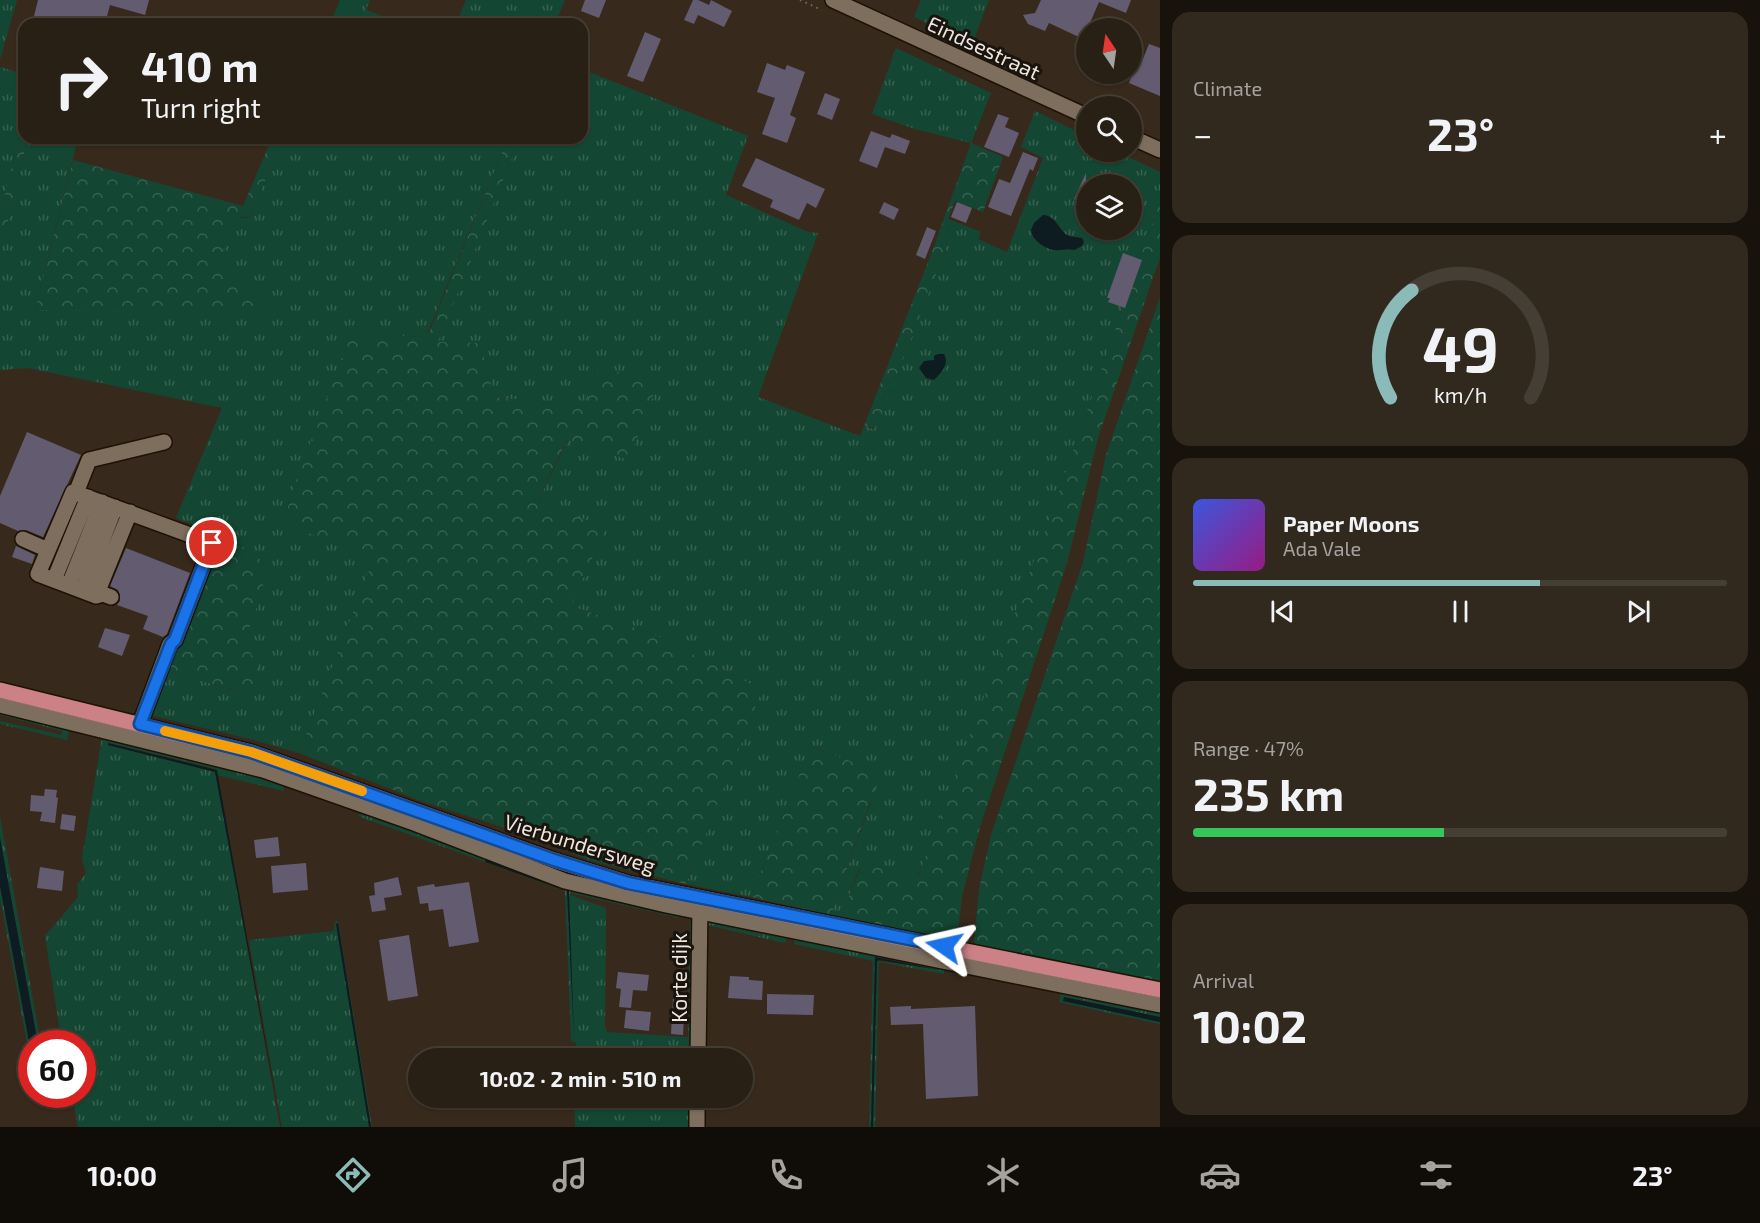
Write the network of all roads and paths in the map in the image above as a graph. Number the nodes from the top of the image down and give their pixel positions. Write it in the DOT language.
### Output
graph roads {
  1 [pos="800,0"];
  2 [pos="827,5"];
  3 [pos="1076,112"];
  4 [pos="1142,142"];
  5 [pos="1160,150"];
  6 [pos="164,442"];
  7 [pos="102,502"];
  8 [pos="23,539"];
  9 [pos="48,550"];
  10 [pos="82,590"];
  11 [pos="0,690"];
  12 [pos="0,705"];
  13 [pos="140,724"];
  14 [pos="700,905"];
  15 [pos="1160,990"];
  16 [pos="1160,1005"];
  17 [pos="698,1048"];
  18 [pos="697,1108"];
  19 [pos="697,1127"];
  1 -- 2 [label="path"];
  2 -- 3 [label="street, Eindsestraat"];
  4 -- 5 [label="street"];
  6 -- 7 [label="street"];
  7 -- 9 [label="street"];
  7 -- 10 [label="street"];
  7 -- 10 [label="street"];
  7 -- 13 [label="street"];
  8 -- 9 [label="street"];
  9 -- 10 [label="street"];
  11 -- 13 [label="main road, Vierbundersweg"];
  12 -- 14 [label="street, Vierbundersweg"];
  13 -- 14 [label="main road, Vierbundersweg"];
  14 -- 15 [label="main road, Vierbundersweg"];
  14 -- 16 [label="street, Vierbundersweg"];
  14 -- 17 [label="street, Korte dijk"];
  18 -- 19 [label="street"];
}
